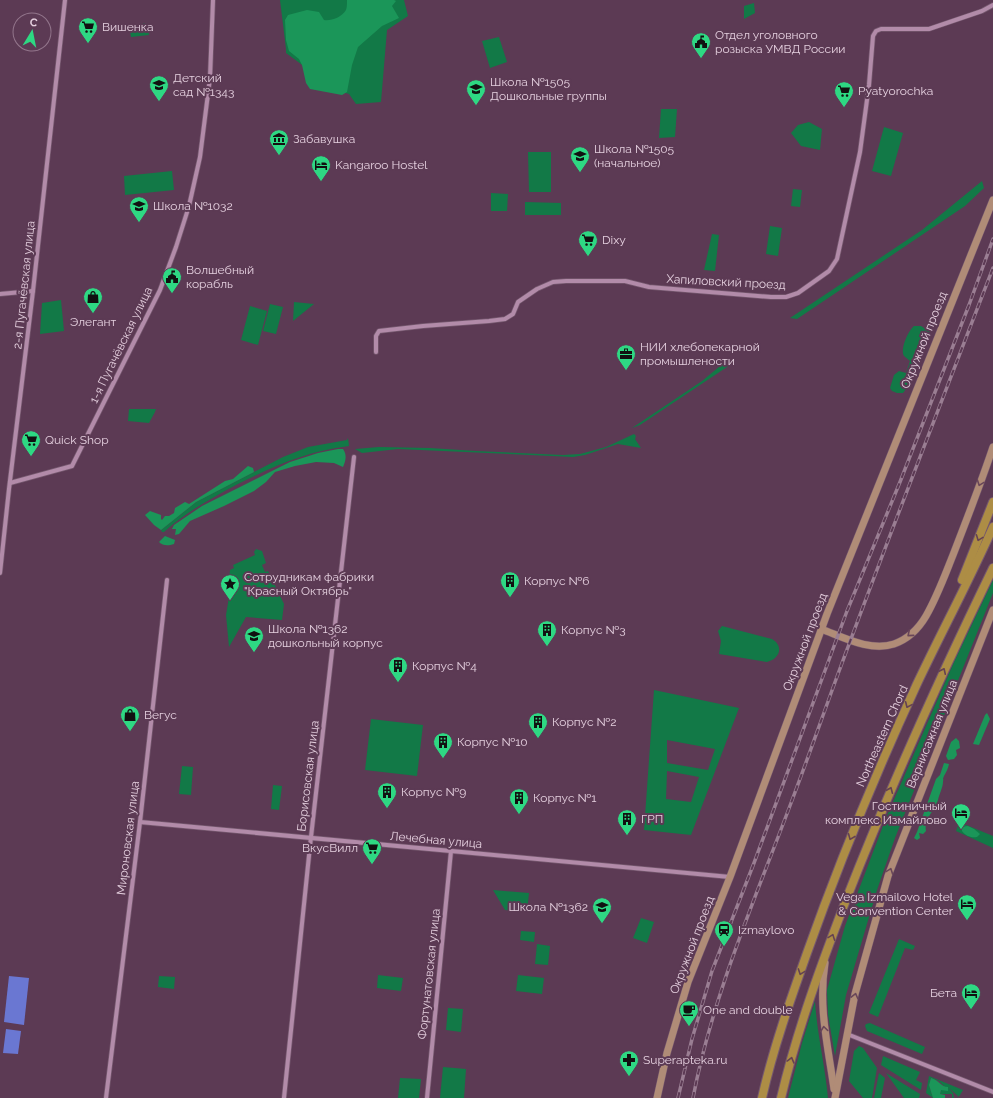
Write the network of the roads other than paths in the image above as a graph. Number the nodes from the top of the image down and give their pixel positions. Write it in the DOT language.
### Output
graph roads {
  1 [pos="64,0"];
  2 [pos="212,0"];
  3 [pos="993,5"];
  4 [pos="993,200"];
  5 [pos="33,291"];
  6 [pos="0,294"];
  7 [pos="376,352"];
  8 [pos="993,447"];
  9 [pos="354,457"];
  10 [pos="10,483"];
  11 [pos="993,502"];
  12 [pos="993,527"];
  13 [pos="993,568"];
  14 [pos="0,573"];
  15 [pos="167,580"];
  16 [pos="993,610"];
  17 [pos="821,629"];
  18 [pos="943,631"];
  19 [pos="140,822"];
  20 [pos="311,838"];
  21 [pos="451,851"];
  22 [pos="730,877"];
  23 [pos="827,951"];
  24 [pos="846,1034"];
  25 [pos="993,1092"];
  26 [pos="835,1097"];
  27 [pos="106,1098"];
  28 [pos="284,1098"];
  29 [pos="427,1098"];
  30 [pos="657,1098"];
  31 [pos="762,1098"];
  32 [pos="781,1098"];
  1 -- 5 [label="street, 2-я Пугачёвская улица"];
  2 -- 10 [label="street, 1-я Пугачёвская улица"];
  3 -- 7 [label="street, Хапиловский проезд"];
  4 -- 17 [label="street, Окружной проезд"];
  5 -- 6 [label="street"];
  5 -- 10 [label="street, 2-я Пугачёвская улица"];
  8 -- 17 [label="street, one-way"];
  9 -- 20 [label="street, Борисовская улица"];
  10 -- 14 [label="street, 2-я Пугачёвская улица"];
  11 -- 18 [label="main road, one-way"];
  12 -- 18 [label="main road, Northeastern Chord"];
  23 -- 13 [label="main road, one-way"];
  15 -- 19 [label="street, Мироновская улица"];
  24 -- 16 [label="street, Вернисажная улица, one-way"];
  17 -- 22 [label="street, Окружной проезд"];
  18 -- 31 [label="main road, Northeastern Chord, one-way"];
  19 -- 20 [label="street, Лечебная улица"];
  19 -- 27 [label="street, Мироновская улица"];
  20 -- 21 [label="street, Лечебная улица"];
  20 -- 28 [label="street, Борисовская улица"];
  21 -- 22 [label="street, Лечебная улица"];
  21 -- 29 [label="street, Фортунатовская улица"];
  22 -- 30 [label="street, Окружной проезд"];
  26 -- 23 [label="street, one-way"];
  32 -- 23 [label="main road, one-way"];
  24 -- 25 [label="street"];
  24 -- 26 [label="street, Вернисажная улица"];
}
